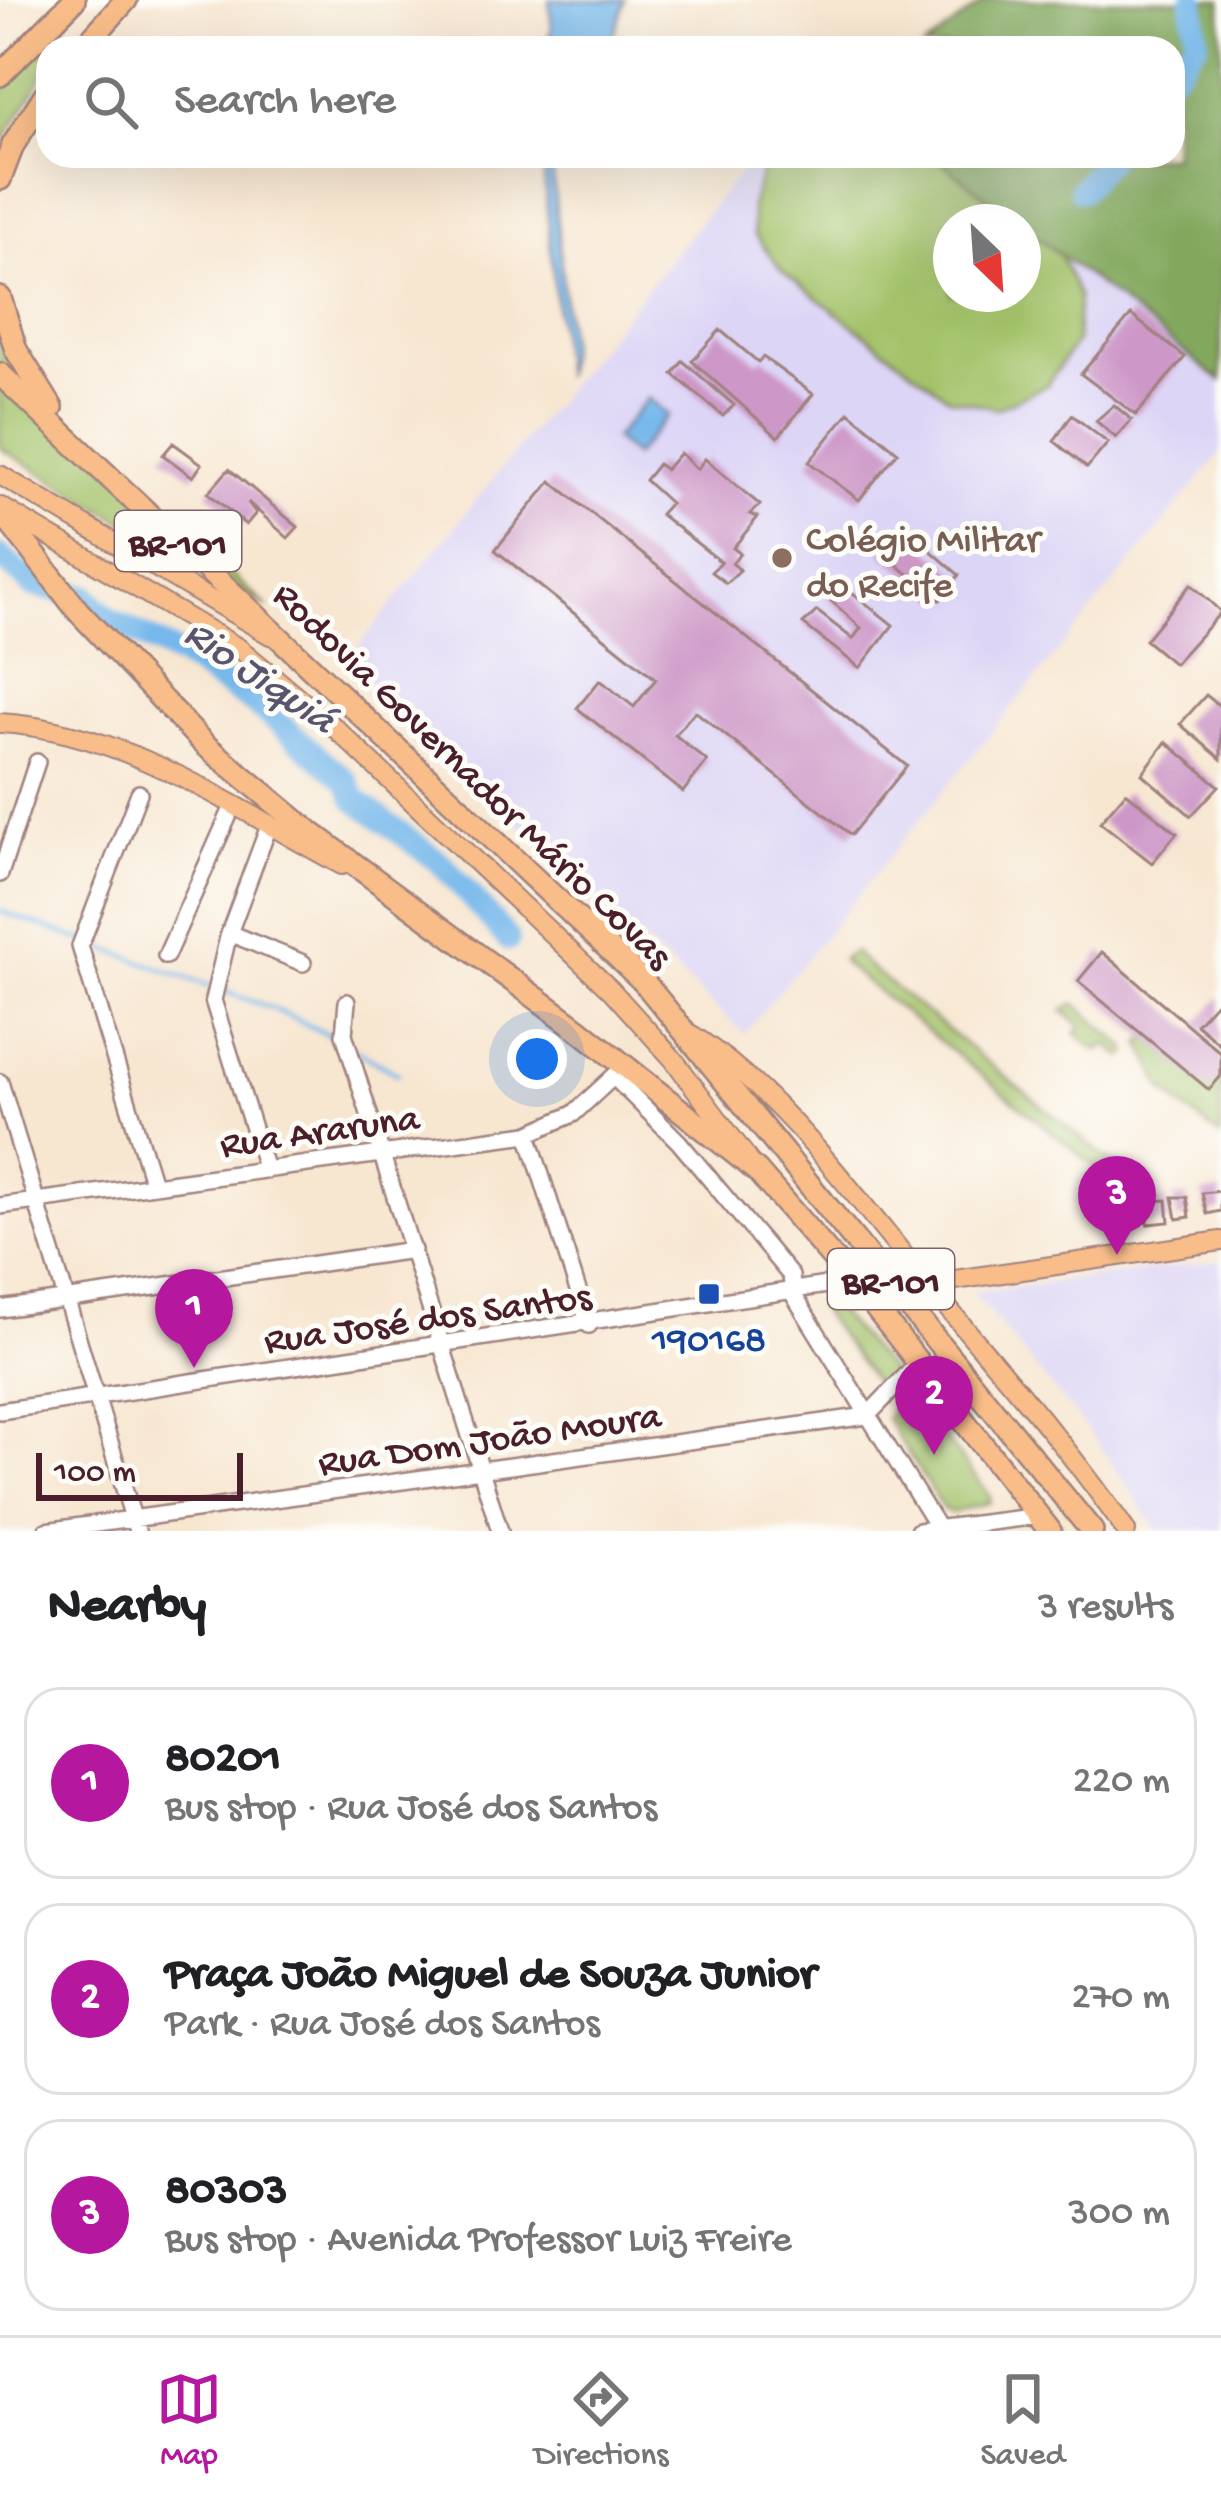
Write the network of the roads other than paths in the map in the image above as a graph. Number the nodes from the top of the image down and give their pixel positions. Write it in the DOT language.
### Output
graph roads {
  1 [pos="74,0"];
  2 [pos="126,0"];
  3 [pos="38,36"];
  4 [pos="94,36"];
  5 [pos="36,39"];
  6 [pos="0,75"];
  7 [pos="36,109"];
  8 [pos="0,179"];
  9 [pos="0,298"];
  10 [pos="0,374"];
  11 [pos="76,442"];
  12 [pos="0,475"];
  13 [pos="0,508"];
  14 [pos="280,640"];
  15 [pos="0,723"];
  16 [pos="38,762"];
  17 [pos="140,793"];
  18 [pos="232,806"];
  19 [pos="8,825"];
  20 [pos="269,826"];
  21 [pos="0,874"];
  22 [pos="380,885"];
  23 [pos="229,933"];
  24 [pos="166,956"];
  25 [pos="303,963"];
  26 [pos="347,1003"];
  27 [pos="686,1031"];
  28 [pos="620,1071"];
  29 [pos="0,1082"];
  30 [pos="528,1134"];
  31 [pos="381,1151"];
  32 [pos="266,1170"];
  33 [pos="757,1172"];
  34 [pos="153,1184"];
  35 [pos="39,1201"];
  36 [pos="0,1206"];
  37 [pos="1221,1241"];
  38 [pos="413,1250"];
  39 [pos="853,1281"];
  40 [pos="928,1284"];
  41 [pos="793,1294"];
  42 [pos="67,1299"];
  43 [pos="0,1310"];
  44 [pos="589,1324"];
  45 [pos="444,1346"];
  46 [pos="919,1362"];
  47 [pos="95,1394"];
  48 [pos="0,1411"];
  49 [pos="867,1416"];
  50 [pos="482,1470"];
  51 [pos="135,1524"];
  52 [pos="1044,1524"];
  53 [pos="938,1528"];
  54 [pos="46,1531"];
  55 [pos="500,1531"];
  56 [pos="918,1531"];
  57 [pos="1092,1531"];
  58 [pos="1126,1531"];
  1 -- 3 [label="highway"];
  2 -- 4 [label="highway"];
  5 -- 6 [label="highway"];
  7 -- 8 [label="highway"];
  9 -- 11 [label="highway"];
  10 -- 11 [label="highway, Rodovia Governador Mário Covas / BR-101"];
  11 -- 14 [label="highway, Rodovia Governador Mário Covas / BR-101"];
  12 -- 14 [label="main road"];
  13 -- 22 [label="highway, BR-101"];
  13 -- 33 [label="main road"];
  14 -- 27 [label="highway, Rodovia Governador Mário Covas / BR-101"];
  15 -- 18 [label="main road"];
  16 -- 19 [label="street"];
  17 -- 34 [label="street"];
  18 -- 20 [label="main road"];
  18 -- 24 [label="street"];
  19 -- 21 [label="street"];
  20 -- 22 [label="main road"];
  20 -- 23 [label="street"];
  22 -- 28 [label="highway, BR-101"];
  23 -- 25 [label="street"];
  23 -- 32 [label="street"];
  26 -- 31 [label="street"];
  27 -- 40 [label="main road"];
  27 -- 57 [label="highway, BR-101"];
  28 -- 30 [label="street, Rua Araruna"];
  28 -- 33 [label="highway, BR-101"];
  28 -- 41 [label="street"];
  29 -- 35 [label="street"];
  30 -- 31 [label="street, Rua Araruna"];
  30 -- 44 [label="street"];
  31 -- 32 [label="street, Rua Araruna"];
  31 -- 38 [label="street"];
  32 -- 34 [label="street, Rua Araruna"];
  33 -- 39 [label="highway, BR-101"];
  34 -- 35 [label="street, Rua Araruna"];
  35 -- 36 [label="street, Rua Araruna"];
  35 -- 42 [label="street"];
  37 -- 40 [label="main road"];
  38 -- 42 [label="street"];
  38 -- 45 [label="street"];
  39 -- 41 [label="street, Rua José dos Santos"];
  39 -- 46 [label="highway, BR-101"];
  40 -- 58 [label="main road"];
  41 -- 44 [label="street, Rua José dos Santos"];
  41 -- 49 [label="street"];
  42 -- 43 [label="street"];
  42 -- 47 [label="street"];
  44 -- 45 [label="street, Rua José dos Santos"];
  45 -- 47 [label="street, Rua José dos Santos"];
  45 -- 50 [label="street"];
  46 -- 49 [label="street"];
  46 -- 52 [label="highway, BR-101"];
  47 -- 48 [label="street, Rua José dos Santos"];
  47 -- 51 [label="street"];
  49 -- 50 [label="street, Rua Dom João Moura"];
  49 -- 53 [label="street"];
  50 -- 51 [label="street, Rua Dom João Moura"];
  50 -- 55 [label="street"];
  51 -- 54 [label="street, Rua Dom João Moura"];
  52 -- 53 [label="street"];
  53 -- 56 [label="street"];
}
